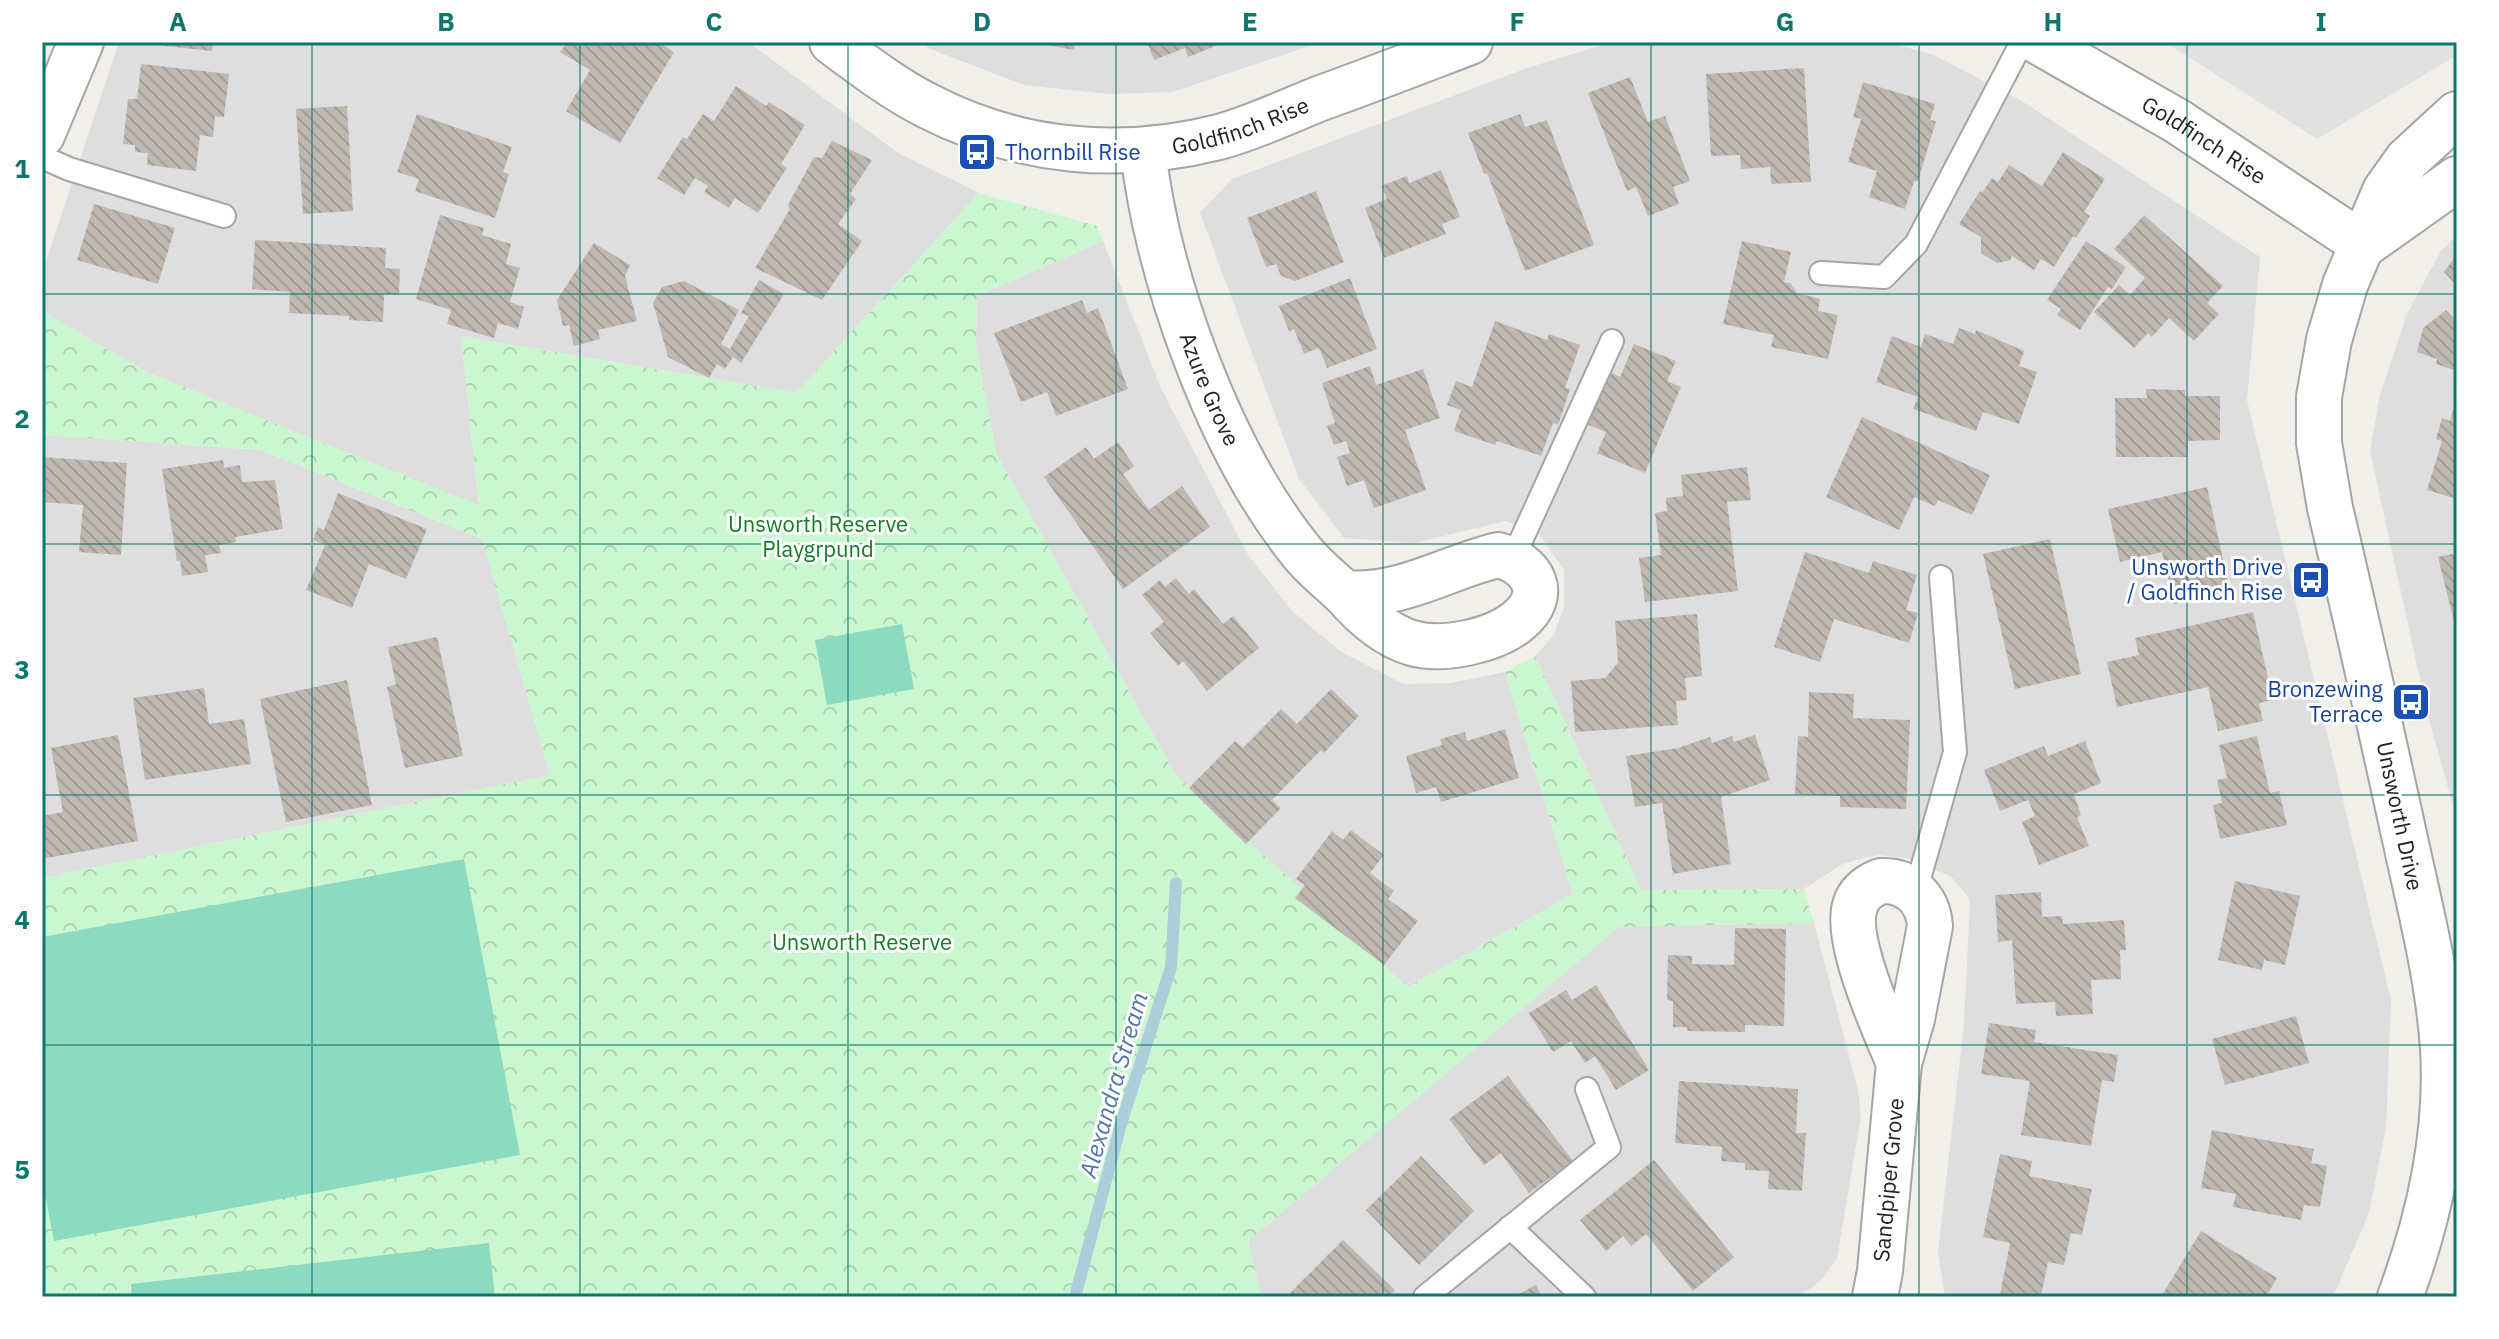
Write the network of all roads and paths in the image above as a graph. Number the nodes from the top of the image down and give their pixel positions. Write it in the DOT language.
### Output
graph roads {
  1 [pos="81,42"];
  2 [pos="832,42"];
  3 [pos="1470,42"];
  4 [pos="2022,42"];
  5 [pos="2039,42"];
  6 [pos="53,82"];
  7 [pos="2457,114"];
  8 [pos="42,135"];
  9 [pos="1143,151"];
  10 [pos="42,157"];
  11 [pos="2457,179"];
  12 [pos="224,216"];
  13 [pos="2364,245"];
  14 [pos="1821,273"];
  15 [pos="1612,341"];
  16 [pos="1513,558"];
  17 [pos="1941,577"];
  18 [pos="1344,593"];
  19 [pos="1915,893"];
  20 [pos="2450,1048"];
  21 [pos="1899,1063"];
  22 [pos="1587,1089"];
  23 [pos="1510,1227"];
  24 [pos="1425,1297"];
  25 [pos="1584,1297"];
  26 [pos="1875,1297"];
  27 [pos="2400,1297"];
  1 -- 6 [label="street"];
  2 -- 9 [label="street, Goldfinch Rise"];
  3 -- 9 [label="street, Goldfinch Rise"];
  4 -- 14 [label="lane"];
  5 -- 13 [label="street, Goldfinch Rise"];
  6 -- 8 [label="street"];
  7 -- 13 [label="street, Unsworth Drive"];
  9 -- 18 [label="street, Azure Grove"];
  10 -- 12 [label="lane"];
  11 -- 13 [label="street, Unsworth Drive"];
  13 -- 20 [label="street, Unsworth Drive"];
  15 -- 16 [label="lane"];
  16 -- 18 [label="street"];
  16 -- 18 [label="street, Azure Grove"];
  17 -- 19 [label="lane"];
  19 -- 21 [label="street, Sandpiper Grove"];
  19 -- 21 [label="street, Sandpiper Grove"];
  20 -- 27 [label="street, Unsworth Drive"];
  21 -- 26 [label="street, Sandpiper Grove"];
  22 -- 23 [label="lane"];
  23 -- 24 [label="lane"];
  23 -- 25 [label="lane"];
}
